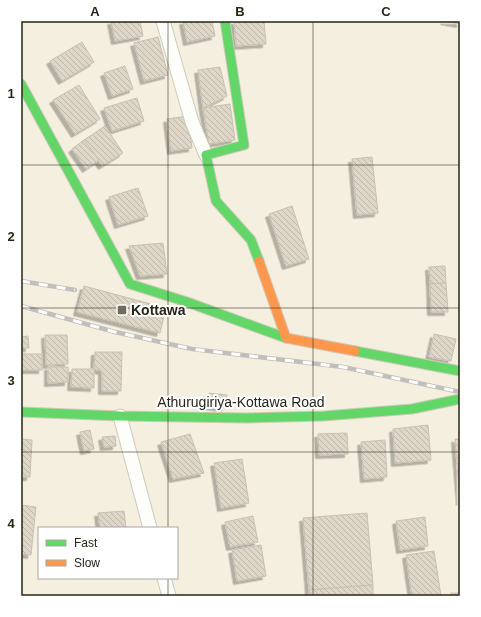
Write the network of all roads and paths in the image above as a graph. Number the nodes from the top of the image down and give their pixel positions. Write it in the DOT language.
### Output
graph roads {
  1 [pos="163,21"];
  2 [pos="225,21"];
  3 [pos="21,84"];
  4 [pos="206,155"];
  5 [pos="286,338"];
  6 [pos="460,371"];
  7 [pos="459,400"];
  8 [pos="21,412"];
  9 [pos="120,416"];
  10 [pos="150,527"];
  11 [pos="164,579"];
  12 [pos="168,596"];
  1 -- 4 [label="street"];
  2 -- 4 [label="street"];
  3 -- 5 [label="street"];
  4 -- 5 [label="street"];
  5 -- 6 [label="street"];
  7 -- 9 [label="street, Athurugiriya-Kottawa Road"];
  8 -- 9 [label="street, Athurugiriya-Kottawa Road"];
  9 -- 10 [label="street"];
  11 -- 12 [label="street"];
}
